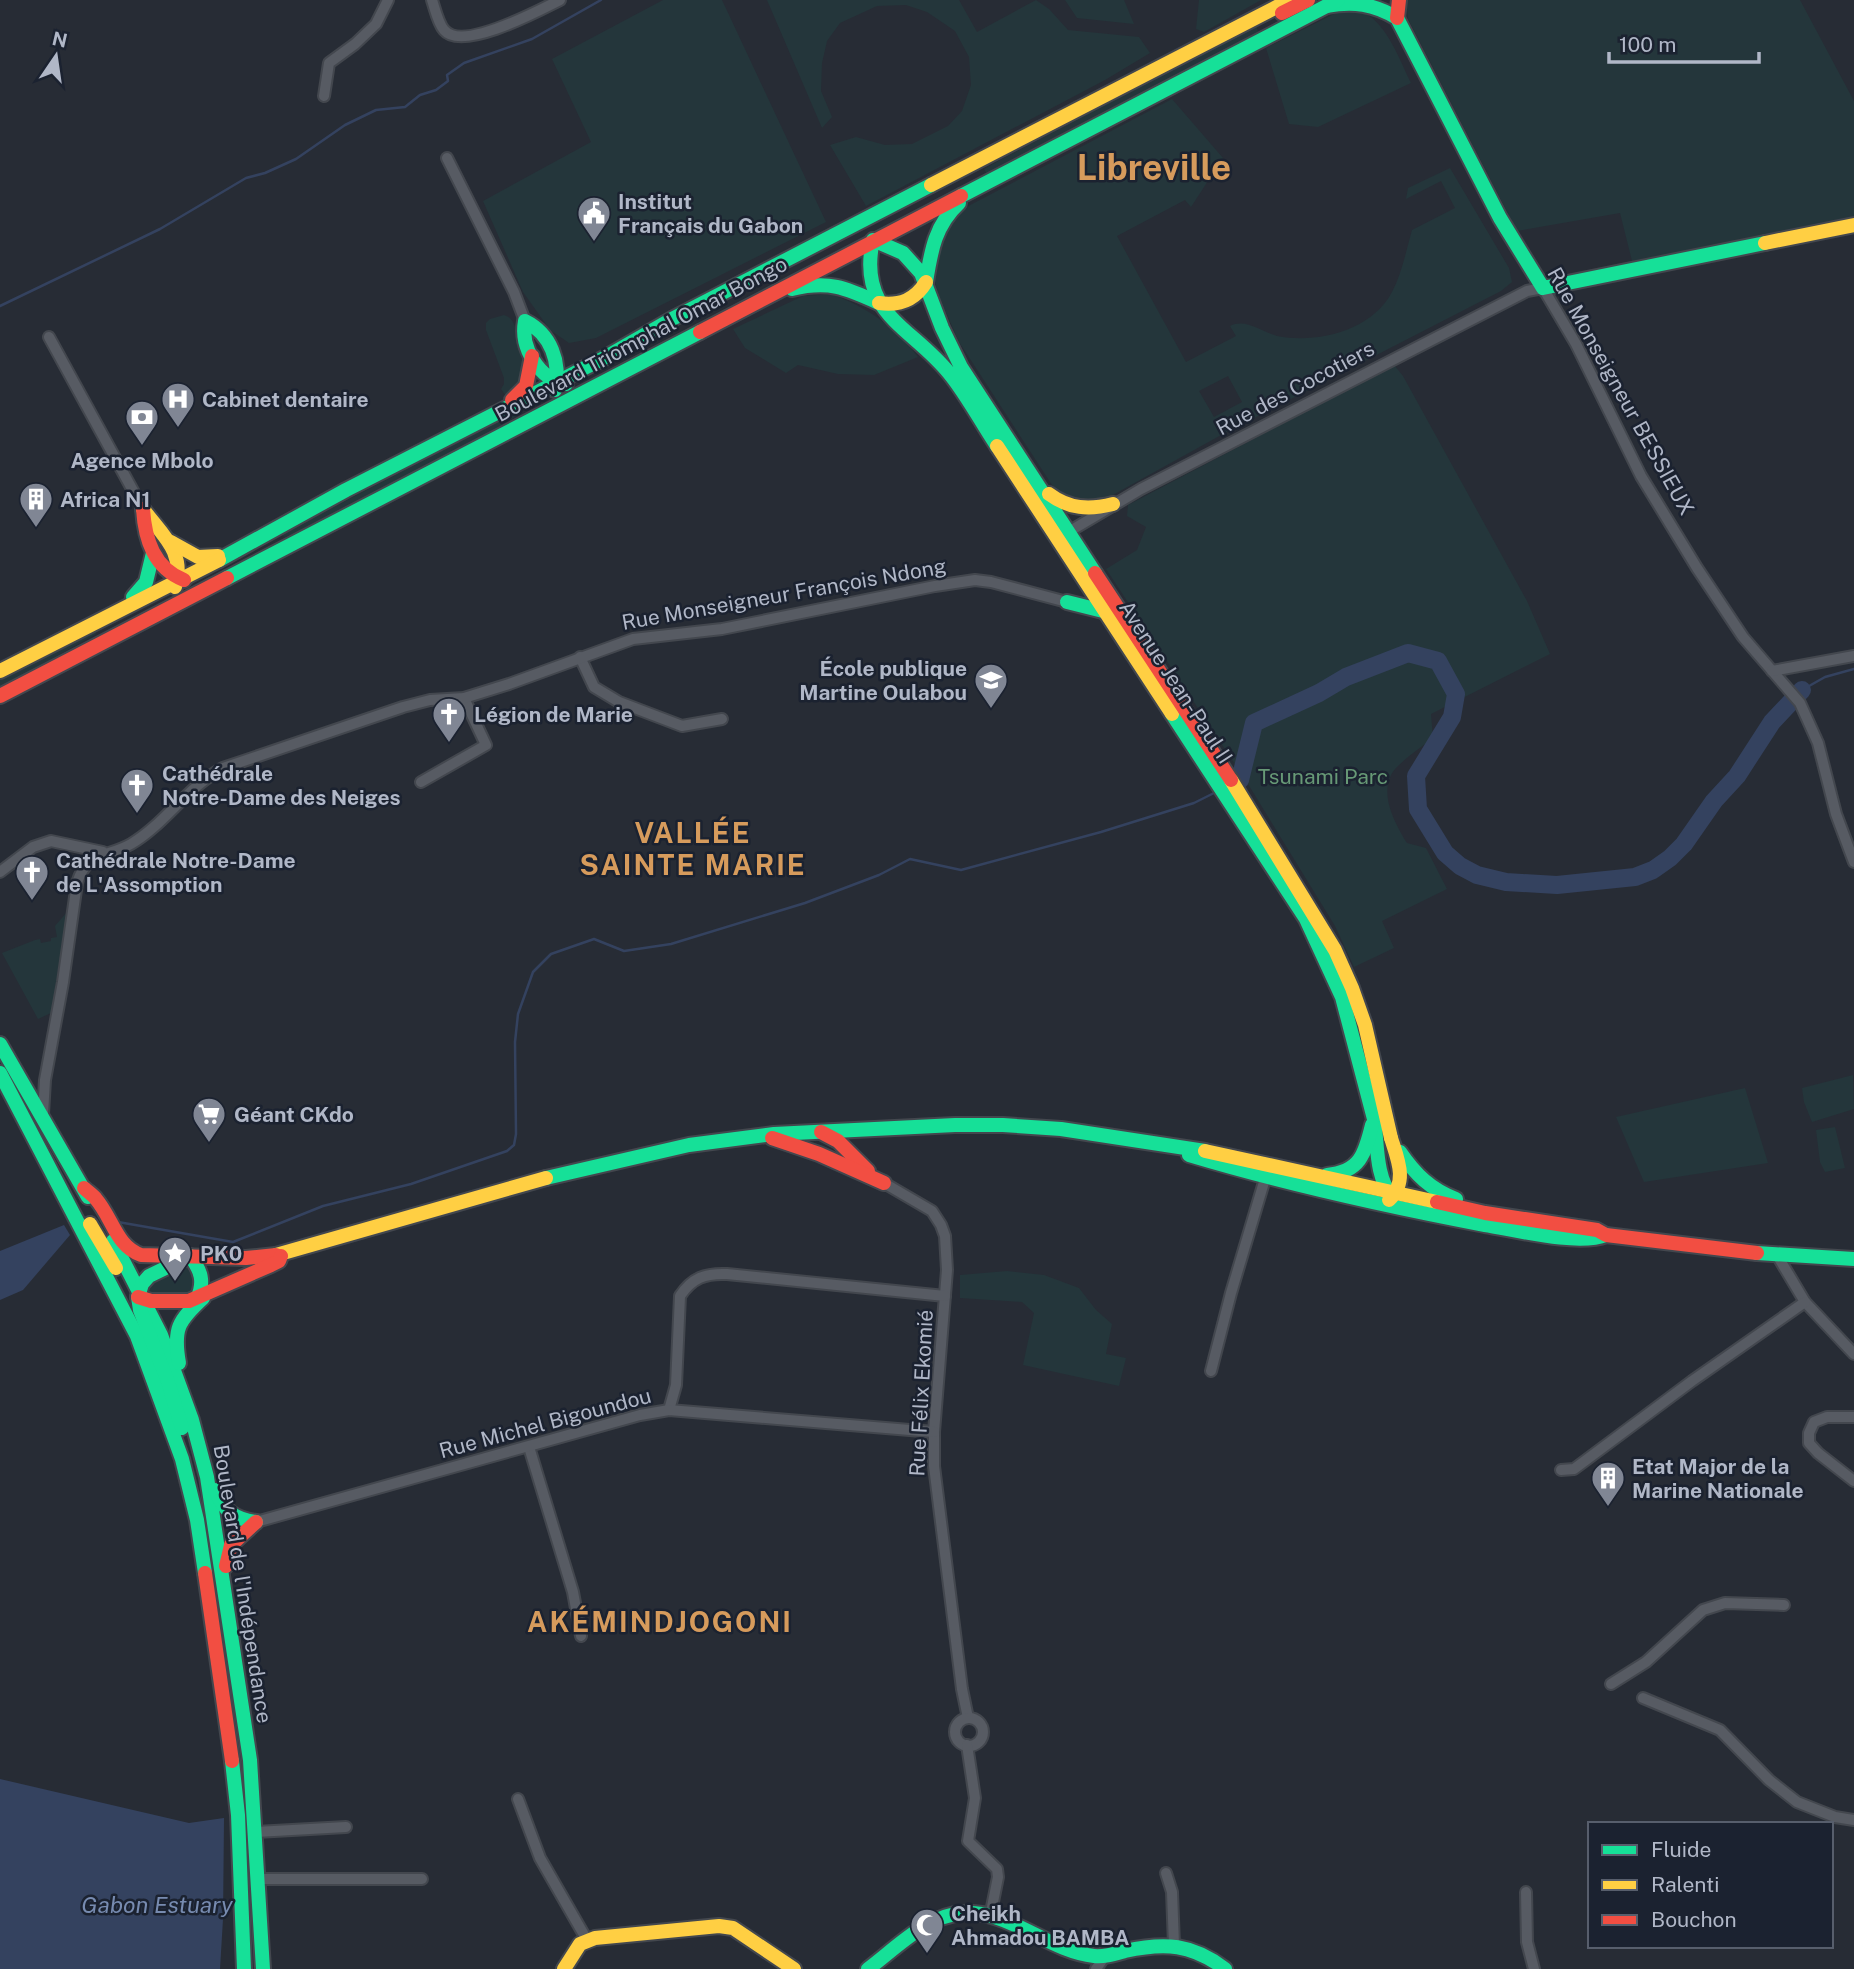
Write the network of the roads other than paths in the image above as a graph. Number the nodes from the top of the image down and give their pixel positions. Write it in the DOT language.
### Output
graph roads {
  1 [pos="387,0"];
  2 [pos="432,0"];
  3 [pos="560,0"];
  4 [pos="1290,0"];
  5 [pos="1308,0"];
  6 [pos="1333,3"];
  7 [pos="1394,10"];
  8 [pos="1248,21"];
  9 [pos="324,96"];
  10 [pos="999,151"];
  11 [pos="447,158"];
  12 [pos="974,189"];
  13 [pos="1854,225"];
  14 [pos="873,240"];
  15 [pos="926,282"];
  16 [pos="1544,288"];
  17 [pos="725,292"];
  18 [pos="761,300"];
  19 [pos="879,303"];
  20 [pos="525,321"];
  21 [pos="49,337"];
  22 [pos="548,343"];
  23 [pos="667,349"];
  24 [pos="532,356"];
  25 [pos="604,358"];
  26 [pos="558,382"];
  27 [pos="501,410"];
  28 [pos="465,453"];
  29 [pos="1038,485"];
  30 [pos="1113,504"];
  31 [pos="143,509"];
  32 [pos="312,534"];
  33 [pos="1064,535"];
  34 [pos="170,541"];
  35 [pos="153,553"];
  36 [pos="230,554"];
  37 [pos="1085,578"];
  38 [pos="179,579"];
  39 [pos="1067,602"];
  40 [pos="124,606"];
  41 [pos="1107,612"];
  42 [pos="1854,656"];
  43 [pos="580,657"];
  44 [pos="0,671"];
  45 [pos="1772,671"];
  46 [pos="30,681"];
  47 [pos="0,696"];
  48 [pos="464,698"];
  49 [pos="722,719"];
  50 [pos="421,782"];
  51 [pos="1227,787"];
  52 [pos="116,850"];
  53 [pos="1854,862"];
  54 [pos="0,872"];
  55 [pos="0,1044"];
  56 [pos="47,1069"];
  57 [pos="0,1073"];
  58 [pos="21,1080"];
  59 [pos="43,1117"];
  60 [pos="24,1119"];
  61 [pos="1374,1119"];
  62 [pos="879,1128"];
  63 [pos="827,1132"];
  64 [pos="766,1136"];
  65 [pos="1391,1138"];
  66 [pos="846,1166"];
  67 [pos="862,1166"];
  68 [pos="1307,1174"];
  69 [pos="1270,1175"];
  70 [pos="884,1183"];
  71 [pos="1392,1195"];
  72 [pos="96,1214"];
  73 [pos="1531,1221"];
  74 [pos="1499,1227"];
  75 [pos="1606,1235"];
  76 [pos="112,1242"];
  77 [pos="282,1254"];
  78 [pos="1777,1255"];
  79 [pos="190,1256"];
  80 [pos="214,1257"];
  81 [pos="1854,1259"];
  82 [pos="223,1286"];
  83 [pos="141,1296"];
  84 [pos="945,1296"];
  85 [pos="202,1297"];
  86 [pos="1805,1302"];
  87 [pos="1854,1354"];
  88 [pos="1211,1371"];
  89 [pos="184,1397"];
  90 [pos="669,1410"];
  91 [pos="1854,1417"];
  92 [pos="934,1432"];
  93 [pos="529,1447"];
  94 [pos="1561,1470"];
  95 [pos="208,1477"];
  96 [pos="1854,1481"];
  97 [pos="197,1520"];
  98 [pos="256,1522"];
  99 [pos="225,1583"];
  100 [pos="1784,1605"];
  101 [pos="581,1636"];
  102 [pos="1611,1684"];
  103 [pos="1643,1698"];
  104 [pos="968,1718"];
  105 [pos="967,1745"];
  106 [pos="518,1799"];
  107 [pos="1854,1820"];
  108 [pos="346,1826"];
  109 [pos="256,1832"];
  110 [pos="1166,1873"];
  111 [pos="258,1878"];
  112 [pos="422,1879"];
  113 [pos="1525,1892"];
  114 [pos="990,1917"];
  115 [pos="587,1940"];
  116 [pos="1174,1945"];
  117 [pos="1105,1956"];
  118 [pos="244,1969"];
  119 [pos="263,1969"];
  120 [pos="564,1969"];
  121 [pos="794,1969"];
  122 [pos="868,1969"];
  123 [pos="1096,1969"];
  124 [pos="1225,1969"];
  125 [pos="1534,1969"];
  1 -- 9 [label="street"];
  2 -- 3 [label="street"];
  4 -- 8 [label="main road, Boulevard Triomphal Omar Bongo"];
  5 -- 8 [label="main road"];
  6 -- 7 [label="main road"];
  6 -- 12 [label="main road, Boulevard Triomphal Omar Bongo"];
  7 -- 16 [label="main road, Rue Monseigneur BESSIEUX"];
  8 -- 10 [label="main road, Boulevard Triomphal Omar Bongo"];
  10 -- 14 [label="main road"];
  10 -- 17 [label="main road, Boulevard Triomphal Omar Bongo"];
  11 -- 20 [label="street"];
  12 -- 14 [label="main road, Boulevard Triomphal Omar Bongo"];
  12 -- 15 [label="main road"];
  13 -- 16 [label="main road"];
  14 -- 15 [label="main road"];
  14 -- 17 [label="main road"];
  14 -- 18 [label="main road, Boulevard Triomphal Omar Bongo"];
  14 -- 19 [label="main road"];
  15 -- 19 [label="main road"];
  15 -- 29 [label="main road, Avenue Jean-Paul II"];
  16 -- 30 [label="street, Rue des Cocotiers"];
  16 -- 45 [label="street, Rue Monseigneur BESSIEUX"];
  17 -- 25 [label="main road, Boulevard Triomphal Omar Bongo"];
  18 -- 19 [label="main road"];
  18 -- 23 [label="main road, Boulevard Triomphal Omar Bongo"];
  19 -- 33 [label="main road, Avenue Jean-Paul II"];
  20 -- 22 [label="main road"];
  20 -- 24 [label="main road"];
  21 -- 31 [label="street"];
  22 -- 25 [label="main road"];
  22 -- 26 [label="main road"];
  23 -- 26 [label="main road"];
  23 -- 28 [label="main road, Boulevard Triomphal Omar Bongo"];
  24 -- 26 [label="main road"];
  24 -- 27 [label="main road"];
  25 -- 26 [label="main road, Boulevard Triomphal Omar Bongo"];
  26 -- 27 [label="main road, Boulevard Triomphal Omar Bongo"];
  26 -- 28 [label="main road"];
  27 -- 36 [label="main road, Boulevard Triomphal Omar Bongo"];
  28 -- 32 [label="main road, Boulevard Triomphal Omar Bongo"];
  29 -- 30 [label="main road"];
  29 -- 33 [label="main road, Avenue Jean-Paul II"];
  30 -- 33 [label="street, Rue des Cocotiers"];
  31 -- 34 [label="main road"];
  31 -- 35 [label="main road"];
  32 -- 38 [label="main road"];
  32 -- 46 [label="main road, Boulevard Triomphal Omar Bongo"];
  33 -- 37 [label="main road, Avenue Jean-Paul II"];
  33 -- 51 [label="main road, Avenue Jean-Paul II"];
  34 -- 36 [label="main road"];
  34 -- 38 [label="main road"];
  35 -- 38 [label="main road"];
  35 -- 40 [label="main road"];
  36 -- 38 [label="main road, Boulevard Triomphal Omar Bongo"];
  37 -- 39 [label="main road"];
  37 -- 41 [label="main road, Avenue Jean-Paul II"];
  38 -- 40 [label="main road, Boulevard Triomphal Omar Bongo"];
  38 -- 46 [label="main road"];
  39 -- 41 [label="main road"];
  39 -- 43 [label="street, Rue Monseigneur François Ndong"];
  40 -- 44 [label="main road, Boulevard Triomphal Omar Bongo"];
  41 -- 51 [label="main road, Avenue Jean-Paul II"];
  42 -- 45 [label="street"];
  43 -- 48 [label="street, Rue Monseigneur François Ndong"];
  43 -- 49 [label="street"];
  45 -- 53 [label="street, Rue Monseigneur BESSIEUX"];
  46 -- 47 [label="main road, Boulevard Triomphal Omar Bongo"];
  48 -- 50 [label="street"];
  48 -- 52 [label="street, Rue Monseigneur François Ndong"];
  51 -- 61 [label="main road, Avenue Jean-Paul II"];
  51 -- 65 [label="main road, Avenue Jean-Paul II"];
  52 -- 54 [label="street"];
  52 -- 56 [label="street, Rue Monseigneur François Ndong"];
  55 -- 58 [label="main road"];
  56 -- 58 [label="street"];
  56 -- 59 [label="street"];
  57 -- 60 [label="main road, Boulevard de l'Indépendance"];
  58 -- 59 [label="main road"];
  59 -- 72 [label="main road"];
  60 -- 72 [label="main road"];
  60 -- 97 [label="main road, Boulevard de l'Indépendance"];
  61 -- 68 [label="main road"];
  61 -- 71 [label="main road, Avenue Jean-Paul II"];
  62 -- 63 [label="main road"];
  62 -- 67 [label="main road"];
  62 -- 69 [label="main road"];
  63 -- 64 [label="main road"];
  63 -- 66 [label="main road"];
  63 -- 67 [label="main road"];
  64 -- 66 [label="main road"];
  64 -- 77 [label="main road"];
  65 -- 71 [label="main road, Avenue Jean-Paul II"];
  65 -- 73 [label="main road"];
  66 -- 70 [label="main road"];
  67 -- 70 [label="main road"];
  68 -- 69 [label="main road"];
  68 -- 71 [label="main road"];
  69 -- 71 [label="main road"];
  69 -- 74 [label="main road"];
  69 -- 88 [label="street"];
  70 -- 84 [label="street, Rue Félix Ekomié"];
  71 -- 73 [label="main road"];
  71 -- 74 [label="main road"];
  72 -- 76 [label="main road, Boulevard de l'Indépendance"];
  73 -- 75 [label="main road"];
  74 -- 75 [label="main road"];
  75 -- 78 [label="main road"];
  76 -- 79 [label="main road"];
  76 -- 83 [label="main road, Boulevard de l'Indépendance"];
  77 -- 80 [label="main road"];
  77 -- 82 [label="main road"];
  78 -- 81 [label="main road"];
  78 -- 86 [label="street"];
  79 -- 80 [label="main road"];
  79 -- 83 [label="main road"];
  79 -- 85 [label="main road"];
  80 -- 82 [label="main road"];
  82 -- 85 [label="main road"];
  83 -- 85 [label="main road"];
  83 -- 89 [label="main road, Boulevard de l'Indépendance"];
  83 -- 97 [label="main road"];
  84 -- 90 [label="street"];
  84 -- 92 [label="street, Rue Félix Ekomié"];
  85 -- 89 [label="main road"];
  86 -- 87 [label="street"];
  86 -- 94 [label="street"];
  89 -- 95 [label="main road, Boulevard de l'Indépendance"];
  90 -- 92 [label="street, Rue Michel Bigoundou"];
  90 -- 93 [label="street, Rue Michel Bigoundou"];
  91 -- 96 [label="street"];
  92 -- 104 [label="street, Rue Félix Ekomié"];
  93 -- 98 [label="street, Rue Michel Bigoundou"];
  93 -- 101 [label="street"];
  95 -- 98 [label="main road"];
  95 -- 99 [label="main road, Boulevard de l'Indépendance"];
  97 -- 118 [label="main road, Boulevard de l'Indépendance"];
  98 -- 99 [label="main road"];
  99 -- 109 [label="main road, Boulevard de l'Indépendance"];
  100 -- 102 [label="street"];
  103 -- 107 [label="street"];
  104 -- 105 [label="street"];
  104 -- 105 [label="street"];
  105 -- 114 [label="street"];
  106 -- 115 [label="street"];
  108 -- 109 [label="street"];
  109 -- 111 [label="main road, Boulevard de l'Indépendance"];
  110 -- 116 [label="street"];
  111 -- 112 [label="street"];
  111 -- 119 [label="main road, Boulevard de l'Indépendance"];
  113 -- 125 [label="street"];
  114 -- 117 [label="main road"];
  114 -- 122 [label="main road"];
  115 -- 120 [label="main road"];
  115 -- 121 [label="main road"];
  116 -- 117 [label="main road"];
  116 -- 124 [label="main road"];
  117 -- 123 [label="street"];
}
